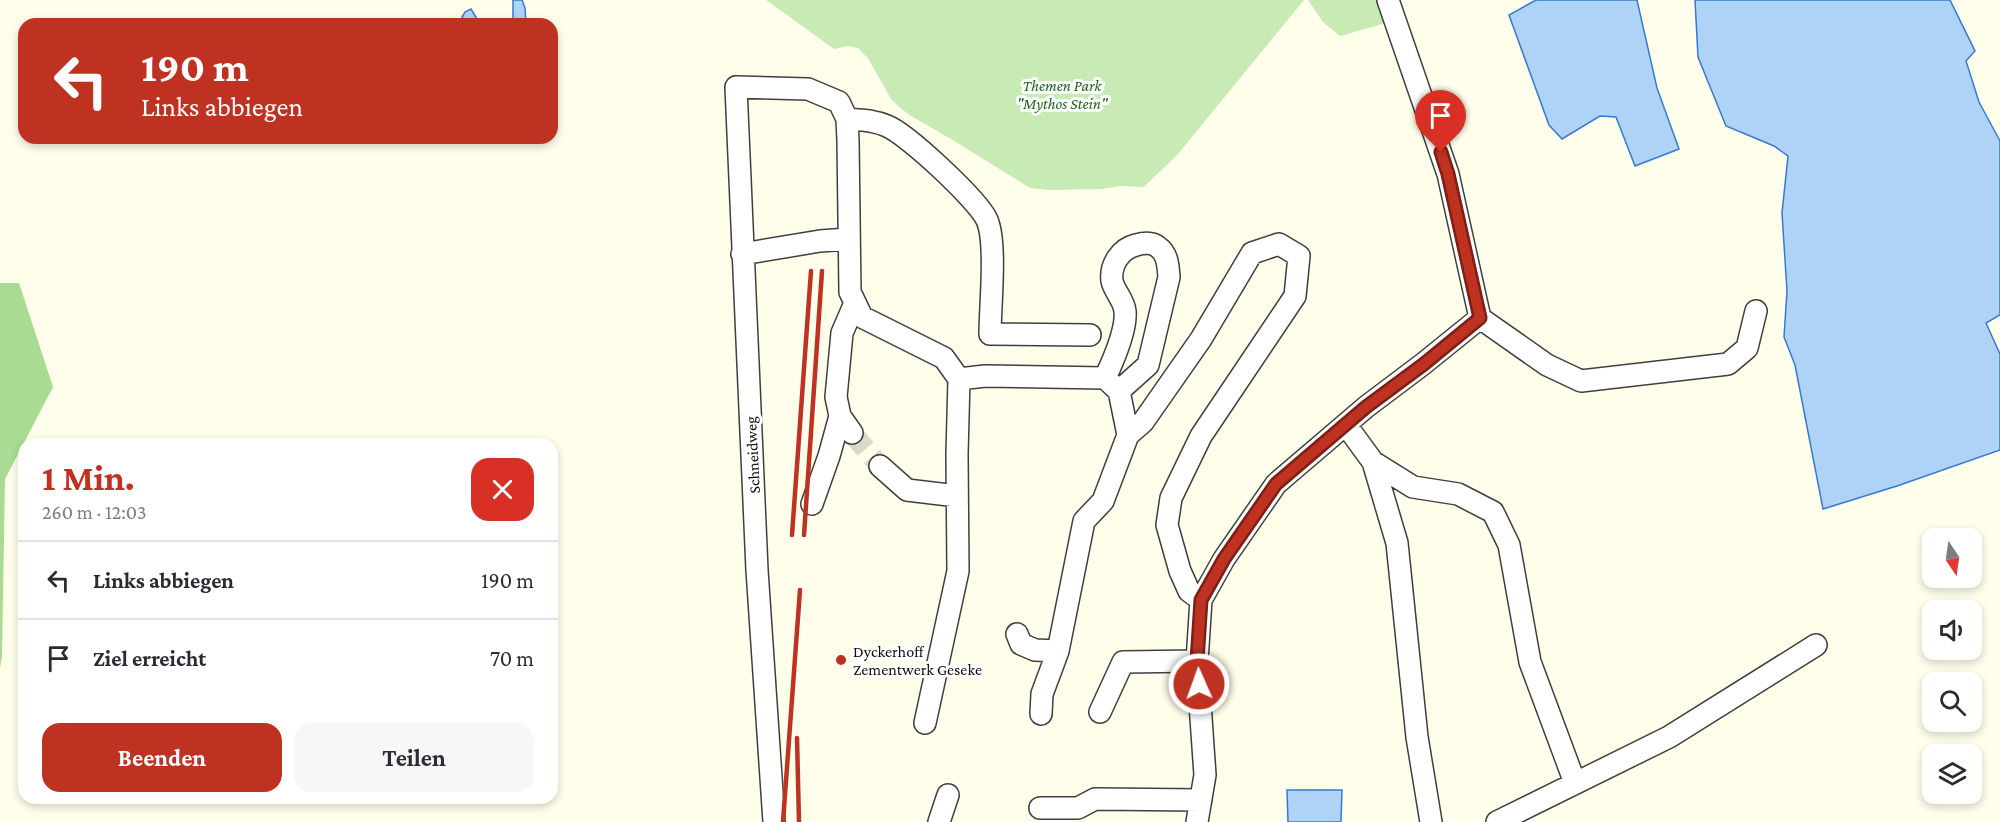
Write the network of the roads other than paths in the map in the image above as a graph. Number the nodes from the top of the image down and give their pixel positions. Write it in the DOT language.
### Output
graph roads {
  1 [pos="1388,0"];
  2 [pos="847,119"];
  3 [pos="848,239"];
  4 [pos="742,254"];
  5 [pos="855,303"];
  6 [pos="1756,312"];
  7 [pos="1480,318"];
  8 [pos="1090,335"];
  9 [pos="959,379"];
  10 [pos="1112,384"];
  11 [pos="840,416"];
  12 [pos="1346,424"];
  13 [pos="852,434"];
  14 [pos="1128,435"];
  15 [pos="1373,462"];
  16 [pos="880,466"];
  17 [pos="957,496"];
  18 [pos="812,504"];
  19 [pos="1201,600"];
  20 [pos="1017,634"];
  21 [pos="1816,645"];
  22 [pos="1058,651"];
  23 [pos="1197,661"];
  24 [pos="1100,712"];
  25 [pos="1041,714"];
  26 [pos="925,723"];
  27 [pos="1575,783"];
  28 [pos="948,795"];
  29 [pos="1201,800"];
  30 [pos="1040,808"];
  31 [pos="774,822"];
  32 [pos="939,822"];
  33 [pos="1197,822"];
  34 [pos="1431,822"];
  35 [pos="1497,822"];
  1 -- 7 [label="lane"];
  2 -- 3 [label="lane"];
  2 -- 4 [label="lane, Schneidweg"];
  2 -- 8 [label="lane"];
  3 -- 4 [label="lane"];
  3 -- 5 [label="lane"];
  4 -- 31 [label="lane, Schneidweg"];
  5 -- 9 [label="lane"];
  5 -- 11 [label="lane"];
  6 -- 7 [label="lane"];
  7 -- 12 [label="lane"];
  9 -- 10 [label="lane"];
  9 -- 17 [label="lane"];
  10 -- 10 [label="lane"];
  10 -- 14 [label="lane"];
  11 -- 13 [label="lane"];
  11 -- 18 [label="lane"];
  12 -- 15 [label="lane"];
  12 -- 19 [label="lane"];
  14 -- 19 [label="lane"];
  14 -- 22 [label="lane"];
  15 -- 27 [label="lane"];
  15 -- 34 [label="lane"];
  16 -- 17 [label="lane"];
  17 -- 26 [label="lane"];
  19 -- 23 [label="lane"];
  20 -- 22 [label="lane"];
  21 -- 27 [label="lane"];
  22 -- 25 [label="lane"];
  23 -- 24 [label="lane"];
  23 -- 29 [label="lane"];
  27 -- 35 [label="lane"];
  28 -- 32 [label="lane"];
  29 -- 30 [label="lane"];
  29 -- 33 [label="lane"];
}
